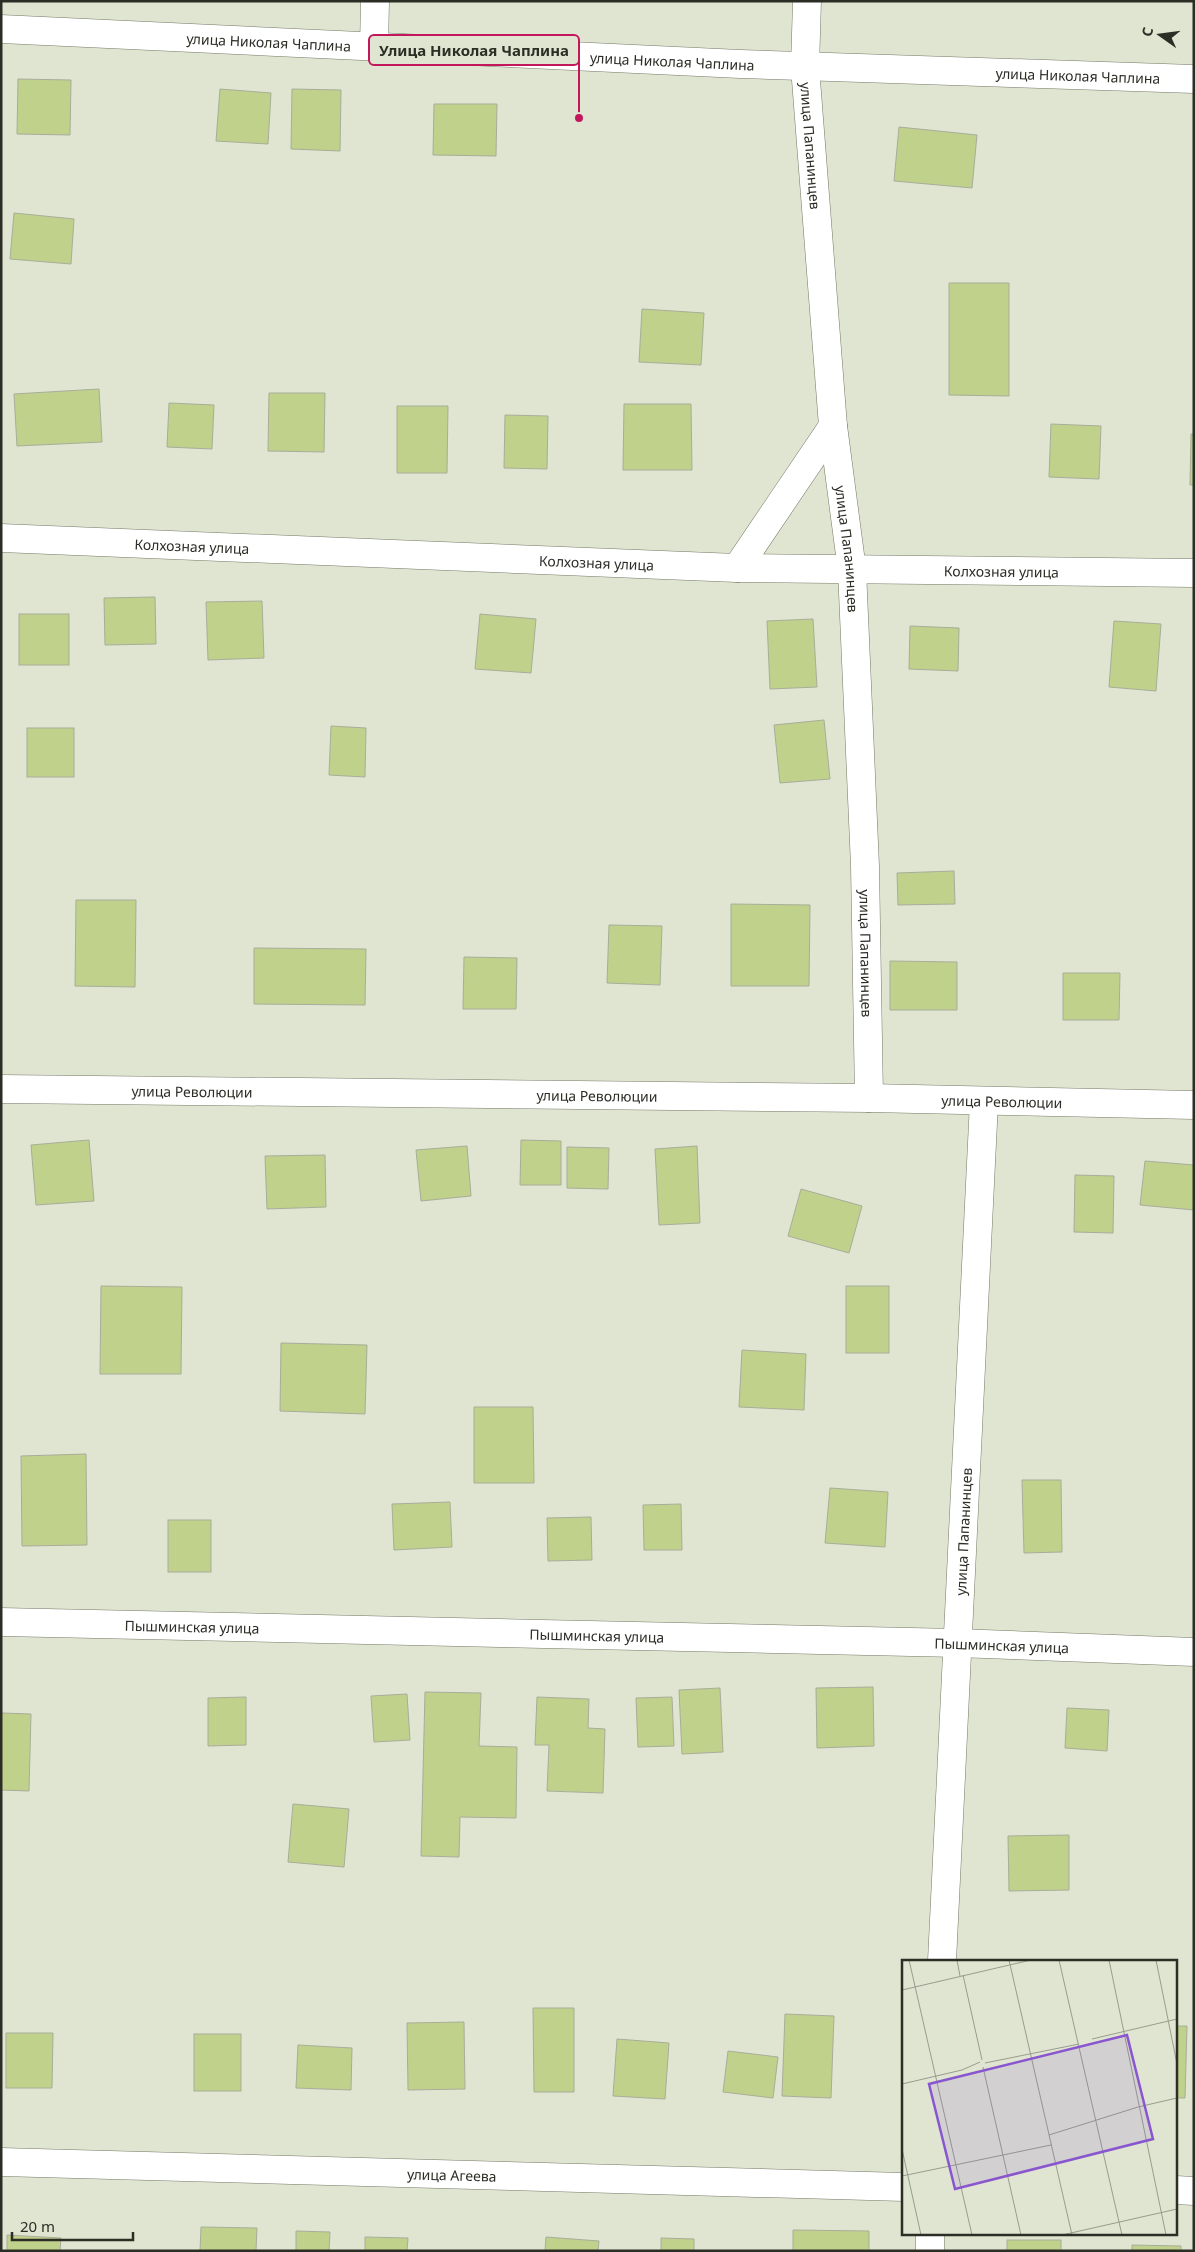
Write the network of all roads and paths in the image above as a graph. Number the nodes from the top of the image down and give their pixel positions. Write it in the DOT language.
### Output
graph roads {
  1 [pos="376,1"];
  2 [pos="807,1"];
  3 [pos="1,29"];
  4 [pos="374,47"];
  5 [pos="805,67"];
  6 [pos="1194,79"];
  7 [pos="833,426"];
  8 [pos="1,538"];
  9 [pos="738,568"];
  10 [pos="852,570"];
  11 [pos="1194,573"];
  12 [pos="1,1089"];
  13 [pos="869,1098"];
  14 [pos="984,1102"];
  15 [pos="1194,1105"];
  16 [pos="1,1622"];
  17 [pos="958,1643"];
  18 [pos="1194,1652"];
  19 [pos="942,1960"];
  20 [pos="1,2162"];
  21 [pos="902,2187"];
  22 [pos="1178,2190"];
  23 [pos="1194,2191"];
  24 [pos="930,2234"];
  25 [pos="930,2251"];
  1 -- 4 [label="street"];
  2 -- 5 [label="street, улица Папанинцев"];
  3 -- 4 [label="street, улица Николая Чаплина"];
  4 -- 5 [label="street, улица Николая Чаплина"];
  5 -- 6 [label="street, улица Николая Чаплина"];
  5 -- 7 [label="street, улица Папанинцев"];
  7 -- 9 [label="street"];
  7 -- 10 [label="street, улица Папанинцев"];
  8 -- 9 [label="street, Колхозная улица"];
  9 -- 10 [label="street, Колхозная улица"];
  10 -- 11 [label="street, Колхозная улица"];
  10 -- 13 [label="street, улица Папанинцев"];
  12 -- 13 [label="street, улица Революции"];
  13 -- 14 [label="street, улица Революции"];
  14 -- 15 [label="street, улица Революции"];
  14 -- 17 [label="street, улица Папанинцев"];
  16 -- 17 [label="street, Пышминская улица"];
  17 -- 18 [label="street, Пышминская улица"];
  17 -- 19 [label="street, улица Папанинцев"];
  20 -- 21 [label="street, улица Агеева"];
  22 -- 23 [label="street"];
  24 -- 25 [label="street"];
}
